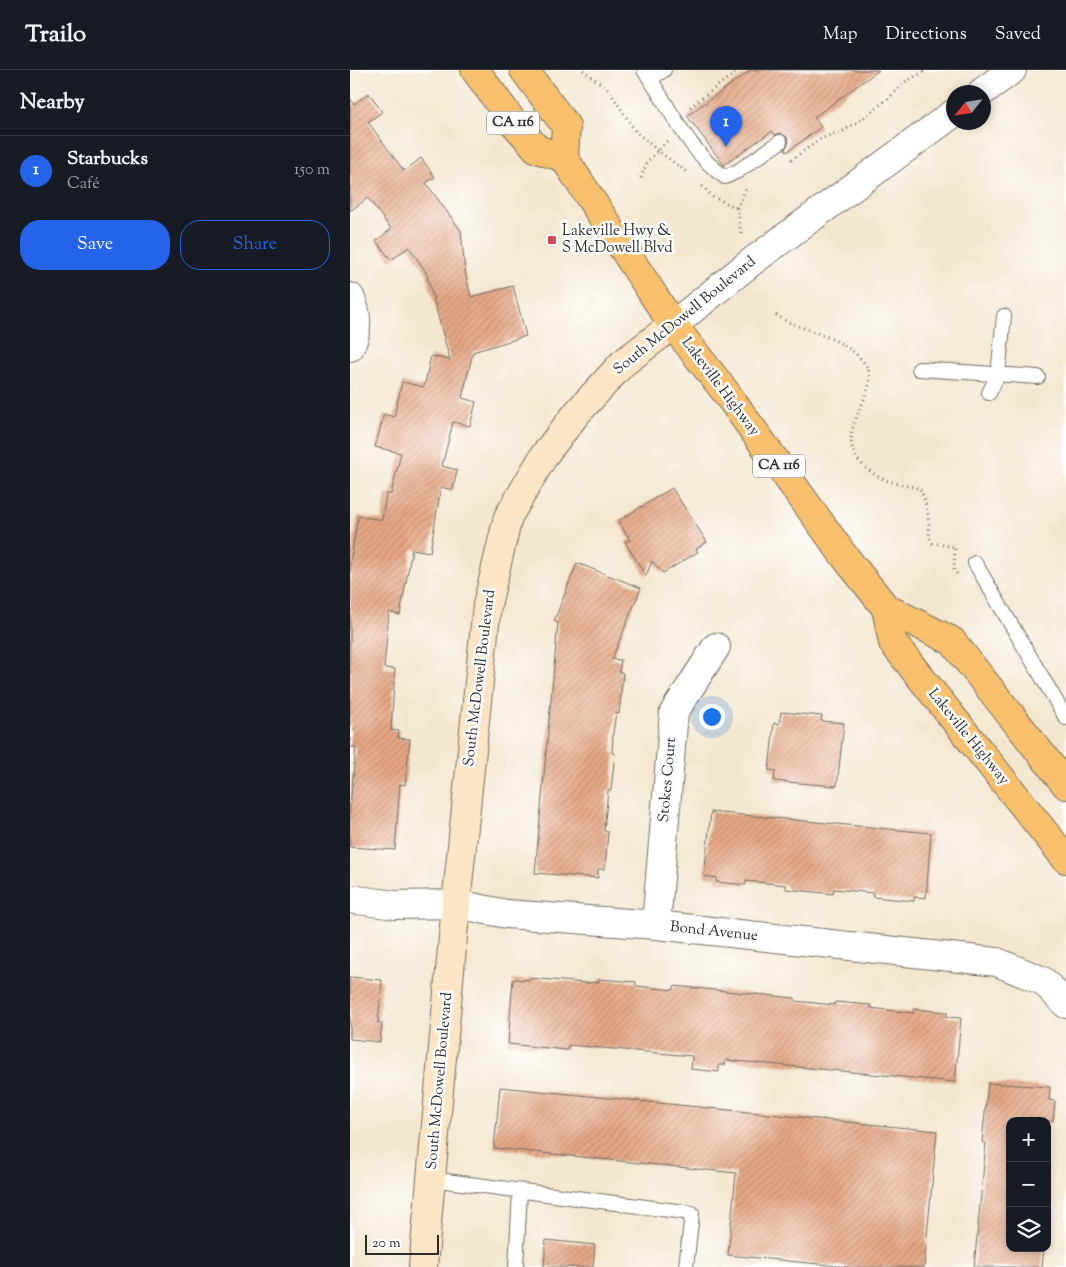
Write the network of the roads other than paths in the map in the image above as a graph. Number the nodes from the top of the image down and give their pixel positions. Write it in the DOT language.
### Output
graph roads {
  1 [pos="475,70"];
  2 [pos="524,70"];
  3 [pos="664,70"];
  4 [pos="1012,70"];
  5 [pos="647,74"];
  6 [pos="991,85"];
  7 [pos="946,119"];
  8 [pos="780,142"];
  9 [pos="564,158"];
  10 [pos="350,298"];
  11 [pos="1004,316"];
  12 [pos="673,325"];
  13 [pos="350,347"];
  14 [pos="919,369"];
  15 [pos="998,375"];
  16 [pos="1038,377"];
  17 [pos="989,393"];
  18 [pos="976,563"];
  19 [pos="886,608"];
  20 [pos="716,647"];
  21 [pos="1066,718"];
  22 [pos="1066,785"];
  23 [pos="1066,859"];
  24 [pos="350,899"];
  25 [pos="456,904"];
  26 [pos="656,925"];
  27 [pos="1066,1004"];
  28 [pos="431,1179"];
  29 [pos="520,1191"];
  30 [pos="423,1267"];
  31 [pos="516,1267"];
  32 [pos="686,1267"];
  1 -- 9 [label="main road, CA 116"];
  2 -- 9 [label="main road, CA 116"];
  3 -- 5 [label="lane"];
  4 -- 6 [label="street"];
  5 -- 8 [label="lane"];
  7 -- 12 [label="street, South McDowell Boulevard"];
  9 -- 12 [label="main road, Lakeville Highway / CA 116"];
  10 -- 13 [label="street"];
  11 -- 15 [label="lane"];
  12 -- 19 [label="main road, Lakeville Highway / CA 116"];
  12 -- 25 [label="main road, South McDowell Boulevard"];
  14 -- 15 [label="lane"];
  15 -- 16 [label="lane"];
  15 -- 17 [label="lane"];
  18 -- 21 [label="lane"];
  19 -- 22 [label="main road, Lakeville Highway / CA 116"];
  19 -- 23 [label="main road, Lakeville Highway / CA 116"];
  20 -- 26 [label="street, Stokes Court"];
  24 -- 25 [label="street, Bond Avenue"];
  25 -- 26 [label="street, Bond Avenue"];
  25 -- 28 [label="main road, South McDowell Boulevard"];
  26 -- 27 [label="street, Bond Avenue"];
  28 -- 29 [label="lane"];
  28 -- 30 [label="main road, South McDowell Boulevard"];
  29 -- 31 [label="lane"];
  29 -- 32 [label="lane"];
}
